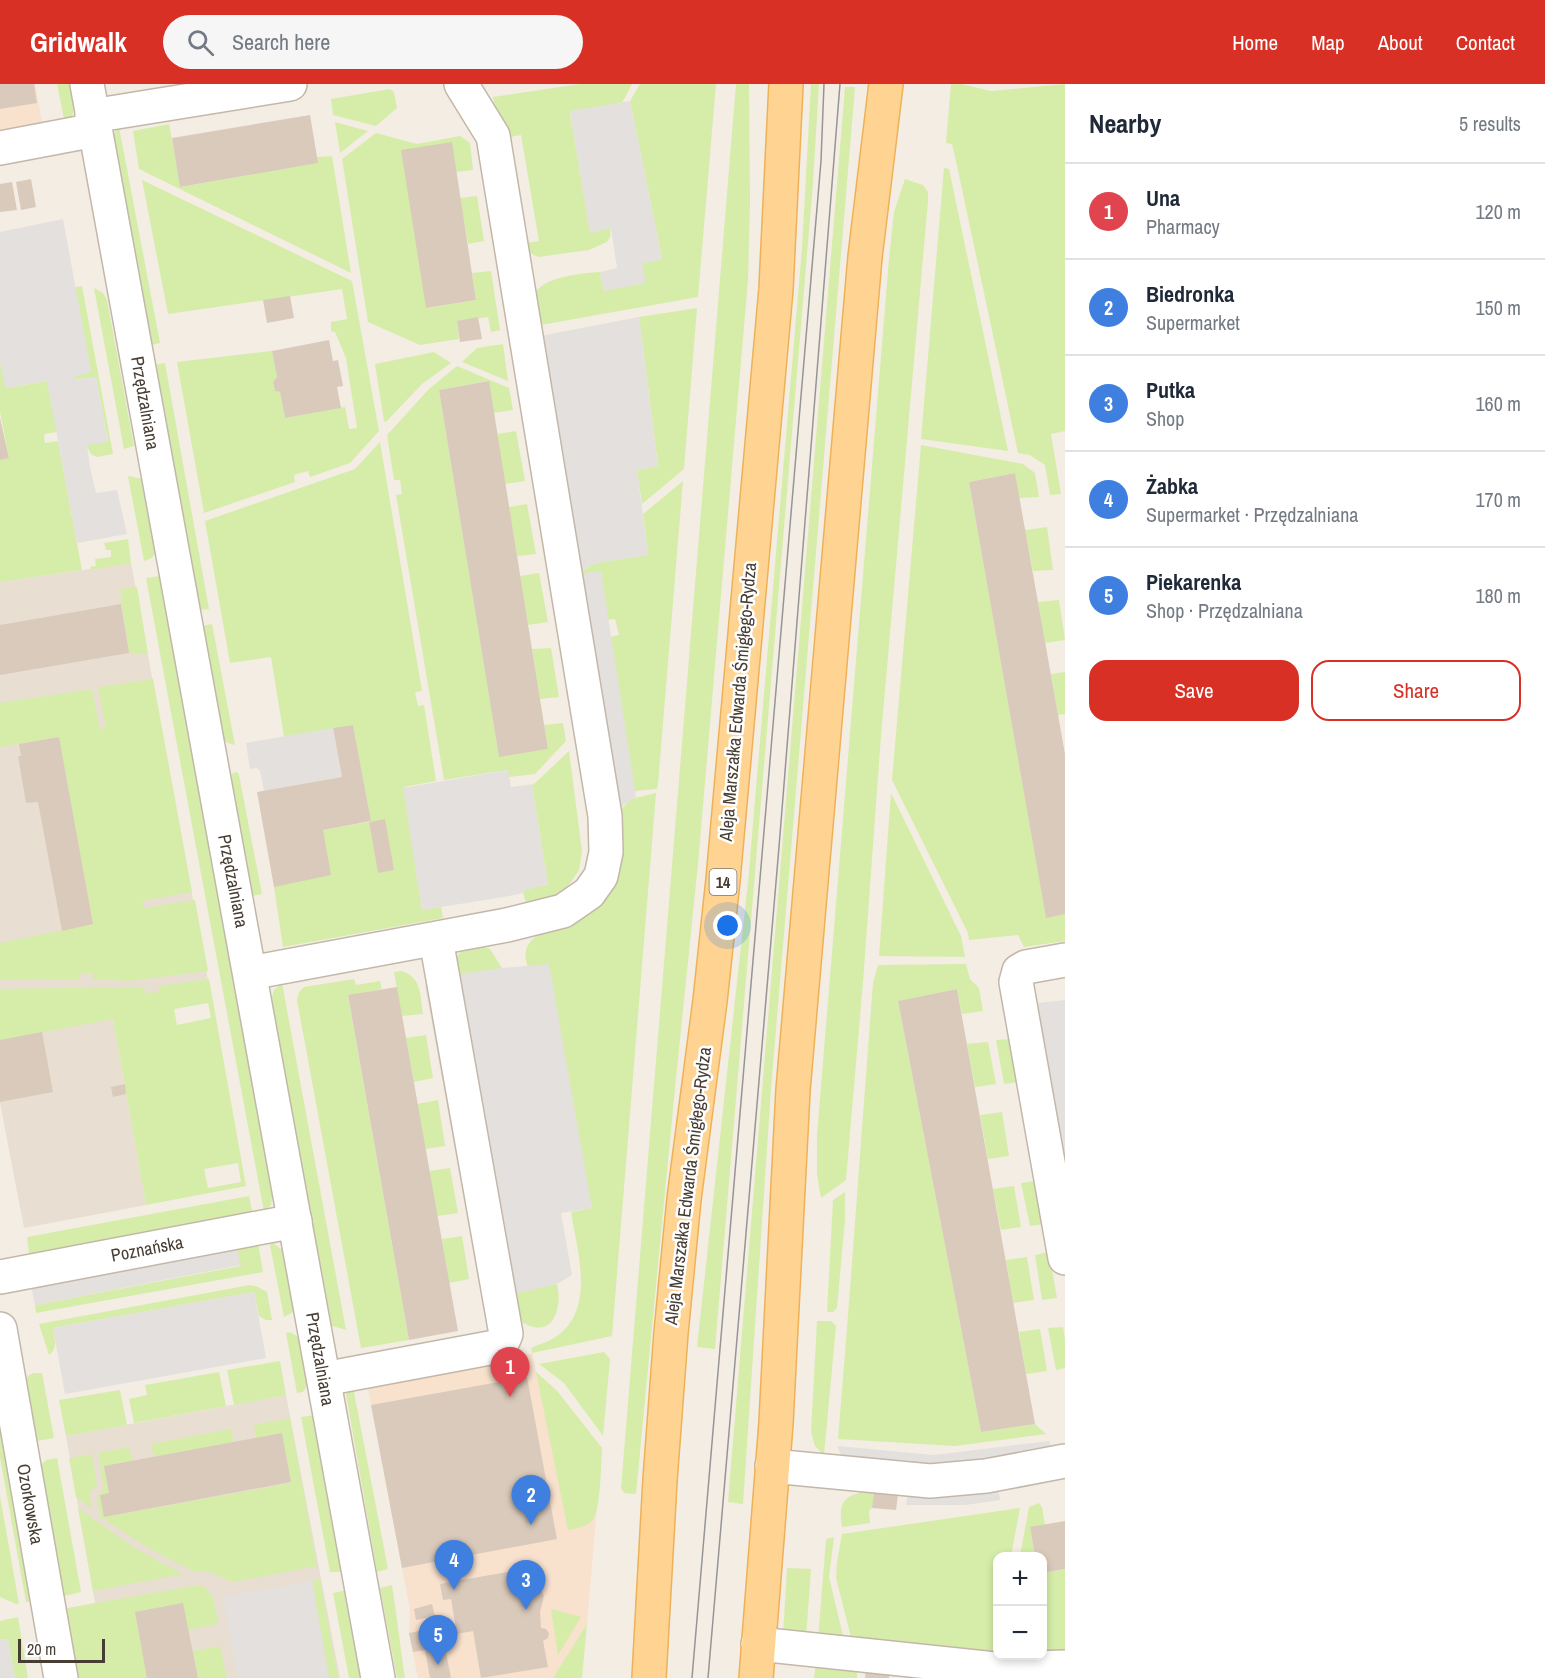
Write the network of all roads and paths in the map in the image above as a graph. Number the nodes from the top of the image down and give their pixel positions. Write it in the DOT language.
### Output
graph roads {
  1 [pos="87,84"];
  2 [pos="290,84"];
  3 [pos="461,84"];
  4 [pos="786,84"];
  5 [pos="886,84"];
  6 [pos="94,123"];
  7 [pos="0,148"];
  8 [pos="436,939"];
  9 [pos="1065,960"];
  10 [pos="250,973"];
  11 [pos="295,1221"];
  12 [pos="1065,1258"];
  13 [pos="0,1277"];
  14 [pos="0,1329"];
  15 [pos="324,1378"];
  16 [pos="1065,1461"];
  17 [pos="772,1466"];
  18 [pos="758,1644"];
  19 [pos="1065,1666"];
  20 [pos="61,1678"];
  21 [pos="378,1678"];
  22 [pos="649,1678"];
  23 [pos="756,1678"];
  1 -- 6 [label="street, Przędzalniana"];
  2 -- 6 [label="street"];
  3 -- 8 [label="street"];
  4 -- 22 [label="main road, Aleja Marszałka Edwarda Śmigłego-Rydza / 14"];
  5 -- 17 [label="main road"];
  6 -- 7 [label="street"];
  6 -- 10 [label="street, Przędzalniana"];
  8 -- 10 [label="street"];
  8 -- 15 [label="street"];
  9 -- 12 [label="street"];
  10 -- 11 [label="street, Przędzalniana"];
  11 -- 13 [label="street, Poznańska"];
  11 -- 15 [label="street, Przędzalniana"];
  14 -- 20 [label="street, Ozorkowska"];
  15 -- 21 [label="street, Przędzalniana"];
  16 -- 17 [label="street"];
  17 -- 18 [label="main road"];
  18 -- 19 [label="street"];
  18 -- 23 [label="main road"];
}
